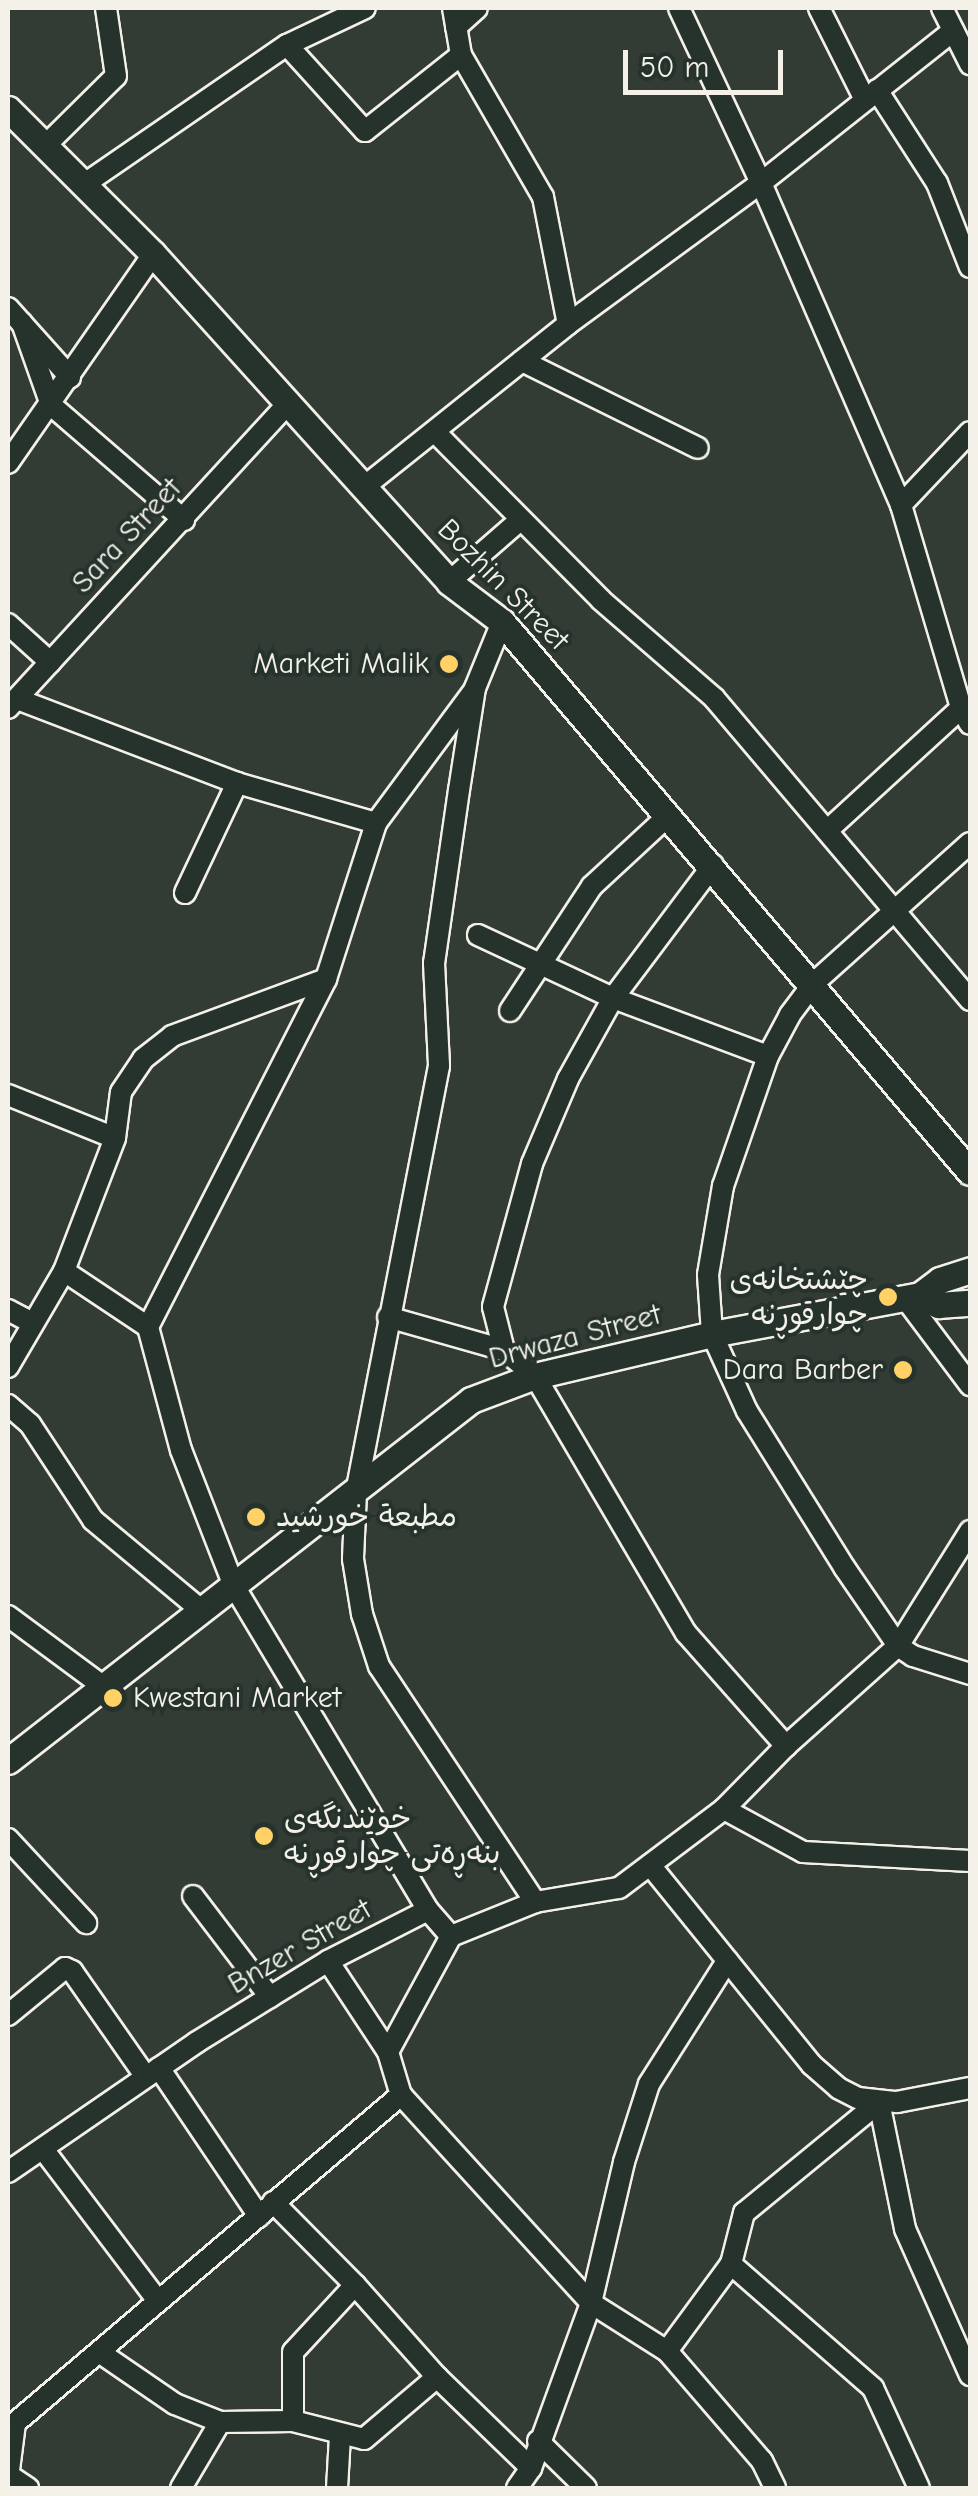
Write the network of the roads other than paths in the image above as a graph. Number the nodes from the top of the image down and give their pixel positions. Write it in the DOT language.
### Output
graph roads {
  1 [pos="106,8"];
  2 [pos="364,8"];
  3 [pos="477,8"];
  4 [pos="679,8"];
  5 [pos="819,8"];
  6 [pos="942,8"];
  7 [pos="455,17"];
  8 [pos="953,31"];
  9 [pos="287,45"];
  10 [pos="461,55"];
  11 [pos="970,64"];
  12 [pos="871,95"];
  13 [pos="8,109"];
  14 [pos="46,145"];
  15 [pos="86,183"];
  16 [pos="761,183"];
  17 [pos="153,254"];
  18 [pos="970,268"];
  19 [pos="14,316"];
  20 [pos="568,324"];
  21 [pos="522,361"];
  22 [pos="70,377"];
  23 [pos="289,402"];
  24 [pos="51,405"];
  25 [pos="435,432"];
  26 [pos="970,432"];
  27 [pos="698,448"];
  28 [pos="8,464"];
  29 [pos="364,487"];
  30 [pos="901,505"];
  31 [pos="184,520"];
  32 [pos="520,520"];
  33 [pos="449,582"];
  34 [pos="502,622"];
  35 [pos="8,624"];
  36 [pos="50,662"];
  37 [pos="476,688"];
  38 [pos="12,704"];
  39 [pos="966,716"];
  40 [pos="237,783"];
  41 [pos="668,816"];
  42 [pos="376,823"];
  43 [pos="829,829"];
  44 [pos="970,844"];
  45 [pos="713,865"];
  46 [pos="185,893"];
  47 [pos="896,910"];
  48 [pos="478,935"];
  49 [pos="539,964"];
  50 [pos="326,979"];
  51 [pos="812,984"];
  52 [pos="613,998"];
  53 [pos="970,1000"];
  54 [pos="510,1011"];
  55 [pos="768,1056"];
  56 [pos="8,1095"];
  57 [pos="115,1138"];
  58 [pos="970,1172"];
  59 [pos="970,1270"];
  60 [pos="64,1271"];
  61 [pos="912,1297"];
  62 [pos="970,1303"];
  63 [pos="8,1310"];
  64 [pos="388,1317"];
  65 [pos="32,1324"];
  66 [pos="148,1327"];
  67 [pos="712,1334"];
  68 [pos="504,1350"];
  69 [pos="8,1367"];
  70 [pos="536,1376"];
  71 [pos="970,1385"];
  72 [pos="8,1404"];
  73 [pos="356,1492"];
  74 [pos="970,1530"];
  75 [pos="234,1586"];
  76 [pos="202,1610"];
  77 [pos="8,1616"];
  78 [pos="898,1646"];
  79 [pos="970,1674"];
  80 [pos="104,1687"];
  81 [pos="786,1746"];
  82 [pos="8,1761"];
  83 [pos="724,1810"];
  84 [pos="8,1839"];
  85 [pos="970,1860"];
  86 [pos="650,1864"];
  87 [pos="193,1896"];
  88 [pos="535,1902"];
  89 [pos="428,1910"];
  90 [pos="86,1923"];
  91 [pos="452,1936"];
  92 [pos="328,1961"];
  93 [pos="727,1961"];
  94 [pos="270,1997"];
  95 [pos="8,2015"];
  96 [pos="388,2052"];
  97 [pos="153,2073"];
  98 [pos="970,2088"];
  99 [pos="401,2095"];
  100 [pos="879,2102"];
  101 [pos="42,2148"];
  102 [pos="8,2172"];
  103 [pos="266,2209"];
  104 [pos="730,2264"];
  105 [pos="355,2286"];
  106 [pos="158,2301"];
  107 [pos="591,2304"];
  108 [pos="667,2351"];
  109 [pos="99,2352"];
  110 [pos="970,2376"];
  111 [pos="437,2378"];
  112 [pos="292,2421"];
  113 [pos="11,2422"];
  114 [pos="220,2422"];
  115 [pos="340,2436"];
  116 [pos="538,2442"];
  117 [pos="530,2468"];
  118 [pos="9,2477"];
  119 [pos="28,2488"];
  120 [pos="181,2488"];
  121 [pos="337,2488"];
  122 [pos="516,2488"];
  123 [pos="586,2488"];
  124 [pos="775,2488"];
  125 [pos="919,2488"];
  1 -- 14 [label="street"];
  2 -- 9 [label="street"];
  3 -- 7 [label="street"];
  4 -- 16 [label="street"];
  5 -- 12 [label="street"];
  6 -- 8 [label="street"];
  7 -- 10 [label="street"];
  8 -- 11 [label="street"];
  8 -- 12 [label="street"];
  9 -- 10 [label="street"];
  9 -- 15 [label="street"];
  10 -- 20 [label="street"];
  12 -- 16 [label="street"];
  12 -- 18 [label="street"];
  13 -- 14 [label="street, Bozhin Street"];
  14 -- 15 [label="street, Bozhin Street"];
  15 -- 17 [label="street, Bozhin Street"];
  16 -- 20 [label="street"];
  16 -- 30 [label="street"];
  17 -- 22 [label="street"];
  17 -- 23 [label="street, Bozhin Street"];
  19 -- 22 [label="street"];
  19 -- 24 [label="street"];
  20 -- 21 [label="street"];
  21 -- 25 [label="street"];
  21 -- 27 [label="street"];
  22 -- 24 [label="street"];
  23 -- 29 [label="street, Bozhin Street"];
  23 -- 31 [label="street, Sara Street"];
  24 -- 28 [label="street"];
  24 -- 31 [label="street"];
  25 -- 29 [label="street"];
  25 -- 32 [label="street"];
  26 -- 30 [label="street"];
  29 -- 33 [label="street, Bozhin Street"];
  30 -- 39 [label="street"];
  31 -- 36 [label="street, Sara Street"];
  32 -- 33 [label="street"];
  32 -- 43 [label="street"];
  33 -- 34 [label="street, Bozhin Street"];
  34 -- 37 [label="street"];
  34 -- 41 [label="street, Bozhin Street"];
  35 -- 36 [label="street"];
  36 -- 38 [label="street, Sara Street"];
  37 -- 42 [label="street"];
  37 -- 64 [label="street"];
  38 -- 40 [label="street"];
  39 -- 43 [label="street"];
  40 -- 42 [label="street"];
  40 -- 46 [label="street"];
  41 -- 45 [label="street, Bozhin Street"];
  41 -- 49 [label="street"];
  42 -- 50 [label="street"];
  43 -- 47 [label="street"];
  44 -- 47 [label="street"];
  45 -- 51 [label="street, Bozhin Street"];
  45 -- 52 [label="street"];
  47 -- 51 [label="street"];
  47 -- 53 [label="street"];
  48 -- 49 [label="street"];
  49 -- 52 [label="street"];
  49 -- 54 [label="street"];
  50 -- 57 [label="street"];
  50 -- 66 [label="street"];
  51 -- 55 [label="street"];
  51 -- 58 [label="street, Bozhin Street"];
  52 -- 55 [label="street"];
  52 -- 68 [label="street"];
  55 -- 67 [label="street"];
  56 -- 57 [label="street"];
  57 -- 60 [label="street"];
  59 -- 61 [label="street, Drwaza Street"];
  60 -- 65 [label="street"];
  60 -- 66 [label="street"];
  61 -- 62 [label="street, Drwaza Street"];
  61 -- 67 [label="street, Drwaza Street"];
  61 -- 71 [label="street"];
  63 -- 65 [label="street"];
  64 -- 68 [label="street"];
  64 -- 73 [label="street"];
  65 -- 69 [label="street"];
  66 -- 75 [label="street"];
  67 -- 70 [label="street, Drwaza Street"];
  67 -- 78 [label="street"];
  68 -- 70 [label="street"];
  70 -- 73 [label="street, Drwaza Street"];
  70 -- 81 [label="street"];
  72 -- 76 [label="street"];
  73 -- 75 [label="street, Drwaza Street"];
  73 -- 88 [label="street"];
  74 -- 78 [label="street"];
  75 -- 76 [label="street, Drwaza Street"];
  75 -- 89 [label="street"];
  76 -- 80 [label="street, Drwaza Street"];
  77 -- 80 [label="street"];
  78 -- 79 [label="street"];
  78 -- 81 [label="street"];
  80 -- 82 [label="street, Drwaza Street"];
  81 -- 83 [label="street"];
  83 -- 85 [label="street"];
  83 -- 86 [label="street"];
  84 -- 90 [label="street"];
  86 -- 88 [label="street"];
  86 -- 93 [label="street"];
  87 -- 94 [label="street"];
  88 -- 91 [label="street"];
  89 -- 91 [label="street"];
  89 -- 92 [label="street, Bnzer Street"];
  91 -- 96 [label="street"];
  92 -- 94 [label="street, Bnzer Street"];
  92 -- 96 [label="street"];
  93 -- 100 [label="street"];
  93 -- 107 [label="street"];
  94 -- 97 [label="street, Bnzer Street"];
  95 -- 97 [label="street"];
  96 -- 99 [label="street"];
  97 -- 101 [label="street, Bnzer Street"];
  97 -- 103 [label="street"];
  98 -- 100 [label="street"];
  99 -- 103 [label="street"];
  99 -- 107 [label="street"];
  100 -- 104 [label="street"];
  100 -- 110 [label="street"];
  101 -- 102 [label="street, Bnzer Street"];
  101 -- 106 [label="street"];
  103 -- 105 [label="street"];
  103 -- 106 [label="street"];
  104 -- 108 [label="street"];
  104 -- 125 [label="street"];
  105 -- 111 [label="street"];
  105 -- 112 [label="street"];
  106 -- 109 [label="street"];
  107 -- 108 [label="street"];
  107 -- 116 [label="street"];
  108 -- 124 [label="street"];
  109 -- 113 [label="street"];
  109 -- 114 [label="street"];
  111 -- 115 [label="street"];
  111 -- 117 [label="street"];
  112 -- 114 [label="street"];
  112 -- 115 [label="street"];
  113 -- 118 [label="street"];
  114 -- 120 [label="street"];
  115 -- 121 [label="street"];
  116 -- 117 [label="street"];
  116 -- 123 [label="street"];
  117 -- 122 [label="street"];
  118 -- 119 [label="street"];
}
